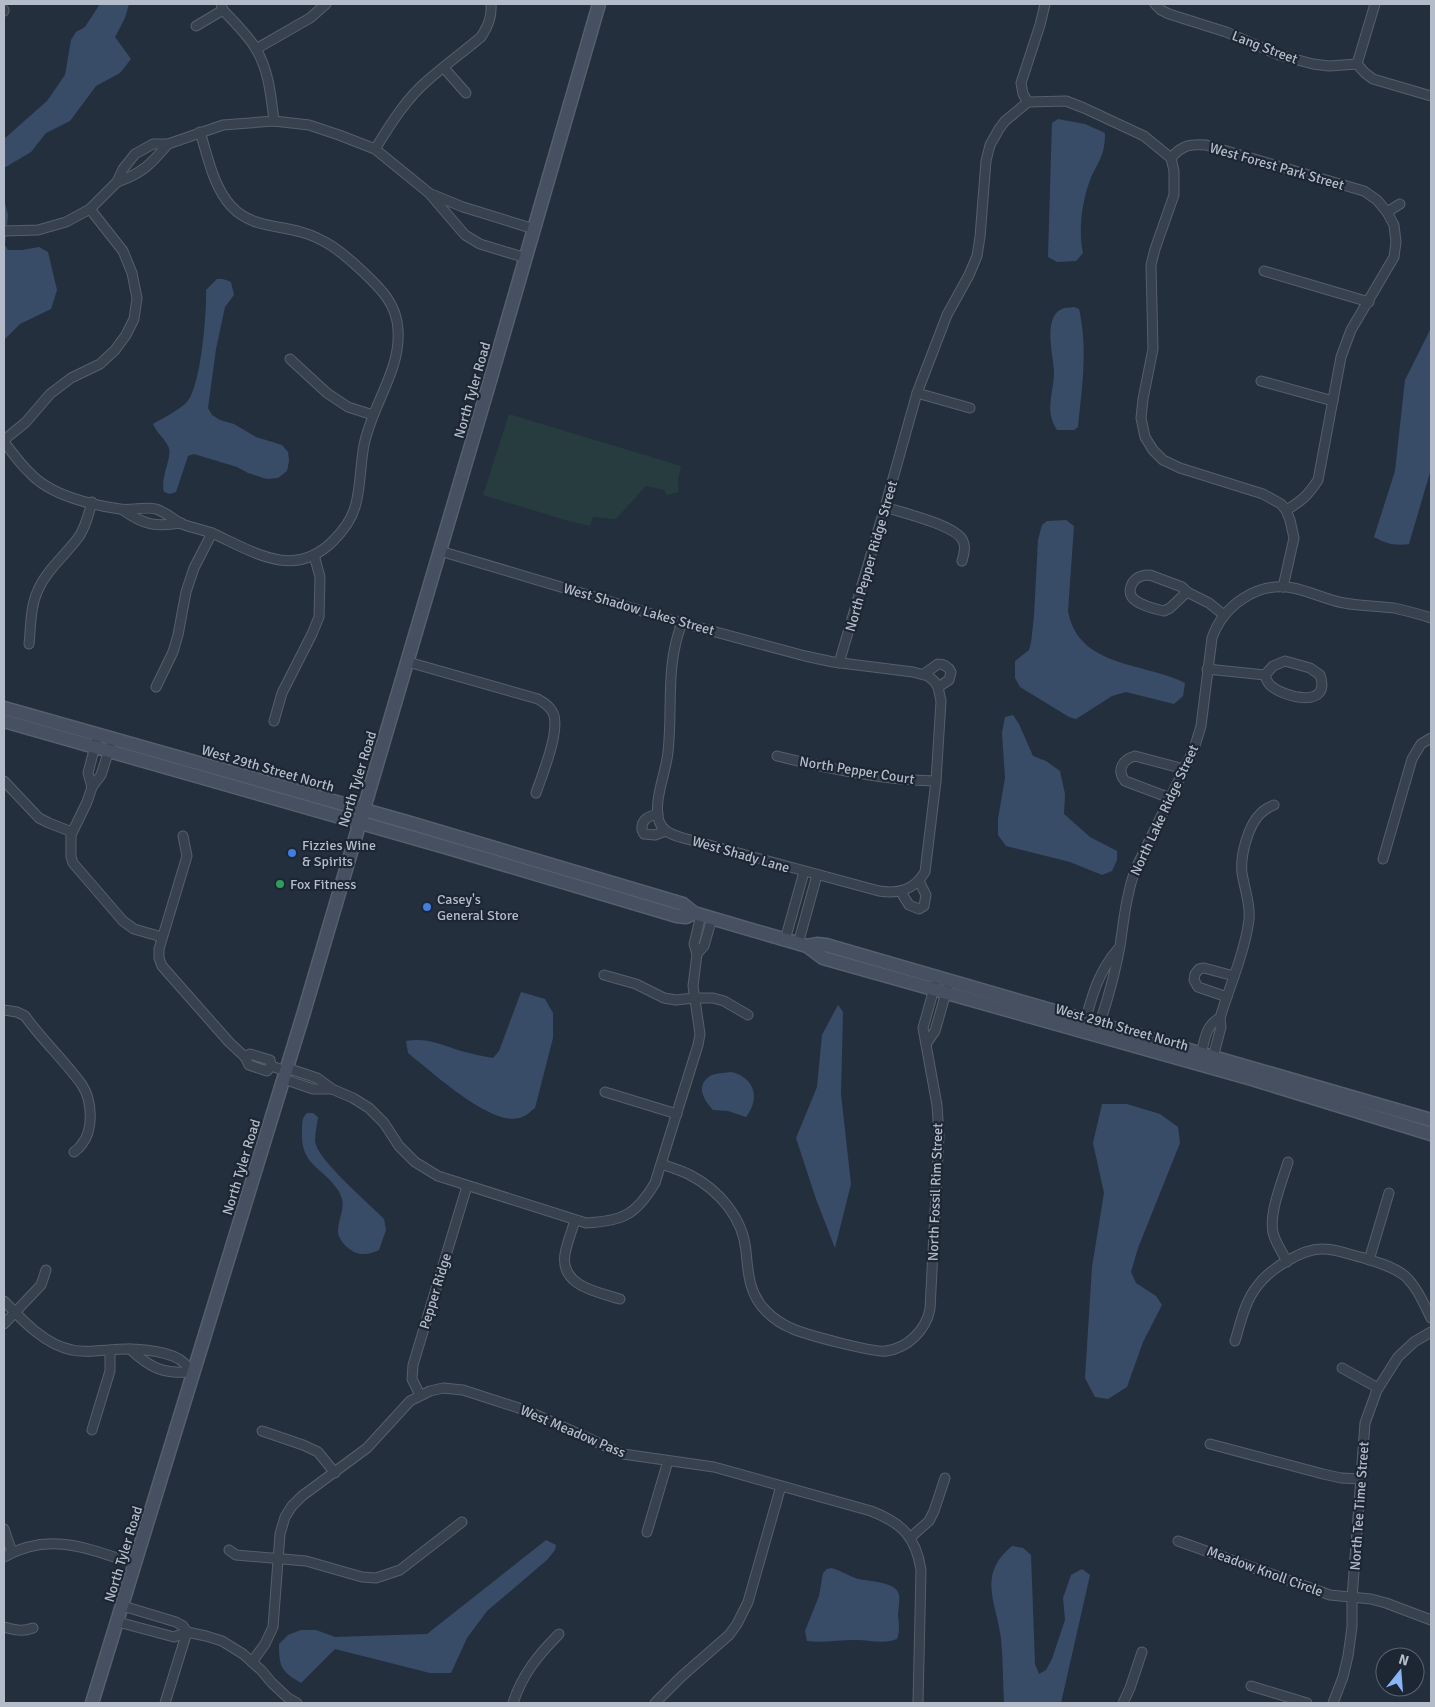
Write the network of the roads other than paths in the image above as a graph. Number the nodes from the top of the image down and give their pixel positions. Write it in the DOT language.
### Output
graph roads {
  1 [pos="326,4"];
  2 [pos="491,4"];
  3 [pos="599,4"];
  4 [pos="1045,4"];
  5 [pos="1155,4"];
  6 [pos="1375,4"];
  7 [pos="222,7"];
  8 [pos="196,26"];
  9 [pos="256,49"];
  10 [pos="1358,64"];
  11 [pos="444,68"];
  12 [pos="466,93"];
  13 [pos="1431,96"];
  14 [pos="1028,102"];
  15 [pos="274,121"];
  16 [pos="200,132"];
  17 [pos="168,144"];
  18 [pos="375,149"];
  19 [pos="1172,158"];
  20 [pos="118,182"];
  21 [pos="429,193"];
  22 [pos="1400,204"];
  23 [pos="90,209"];
  24 [pos="1387,212"];
  25 [pos="534,229"];
  26 [pos="6,232"];
  27 [pos="526,258"];
  28 [pos="1264,271"];
  29 [pos="1368,302"];
  30 [pos="290,359"];
  31 [pos="1261,380"];
  32 [pos="918,393"];
  33 [pos="1333,402"];
  34 [pos="970,408"];
  35 [pos="373,415"];
  36 [pos="4,441"];
  37 [pos="92,502"];
  38 [pos="886,508"];
  39 [pos="122,510"];
  40 [pos="1286,510"];
  41 [pos="181,523"];
  42 [pos="212,533"];
  43 [pos="440,551"];
  44 [pos="314,555"];
  45 [pos="962,561"];
  46 [pos="1283,586"];
  47 [pos="1187,592"];
  48 [pos="1224,615"];
  49 [pos="1431,618"];
  50 [pos="682,623"];
  51 [pos="29,644"];
  52 [pos="408,662"];
  53 [pos="839,663"];
  54 [pos="1207,669"];
  55 [pos="924,674"];
  56 [pos="1265,675"];
  57 [pos="156,687"];
  58 [pos="938,687"];
  59 [pos="4,708"];
  60 [pos="4,721"];
  61 [pos="274,721"];
  62 [pos="1431,738"];
  63 [pos="97,741"];
  64 [pos="110,745"];
  65 [pos="778,756"];
  66 [pos="1184,769"];
  67 [pos="4,781"];
  68 [pos="936,781"];
  69 [pos="92,787"];
  70 [pos="536,794"];
  71 [pos="1170,798"];
  72 [pos="1274,804"];
  73 [pos="363,810"];
  74 [pos="658,814"];
  75 [pos="359,823"];
  76 [pos="666,831"];
  77 [pos="72,832"];
  78 [pos="183,836"];
  79 [pos="1383,859"];
  80 [pos="516,862"];
  81 [pos="804,872"];
  82 [pos="817,876"];
  83 [pos="919,881"];
  84 [pos="901,892"];
  85 [pos="702,916"];
  86 [pos="162,937"];
  87 [pos="785,940"];
  88 [pos="803,945"];
  89 [pos="1120,947"];
  90 [pos="604,975"];
  91 [pos="1234,976"];
  92 [pos="941,985"];
  93 [pos="1227,997"];
  94 [pos="694,998"];
  95 [pos="4,1010"];
  96 [pos="928,1014"];
  97 [pos="748,1015"];
  98 [pos="939,1017"];
  99 [pos="1220,1018"];
  100 [pos="1084,1025"];
  101 [pos="1098,1029"];
  102 [pos="926,1044"];
  103 [pos="1206,1061"];
  104 [pos="286,1073"];
  105 [pos="605,1092"];
  106 [pos="1379,1112"];
  107 [pos="677,1114"];
  108 [pos="1431,1120"];
  109 [pos="1431,1134"];
  110 [pos="74,1152"];
  111 [pos="1288,1162"];
  112 [pos="662,1164"];
  113 [pos="467,1186"];
  114 [pos="1389,1193"];
  115 [pos="576,1220"];
  116 [pos="1369,1260"];
  117 [pos="1287,1262"];
  118 [pos="46,1270"];
  119 [pos="620,1299"];
  120 [pos="4,1301"];
  121 [pos="14,1312"];
  122 [pos="1431,1318"];
  123 [pos="4,1324"];
  124 [pos="1431,1332"];
  125 [pos="1235,1340"];
  126 [pos="130,1349"];
  127 [pos="110,1350"];
  128 [pos="1342,1368"];
  129 [pos="193,1372"];
  130 [pos="1378,1388"];
  131 [pos="420,1395"];
  132 [pos="92,1430"];
  133 [pos="262,1431"];
  134 [pos="1210,1444"];
  135 [pos="668,1461"];
  136 [pos="335,1473"];
  137 [pos="945,1478"];
  138 [pos="1361,1479"];
  139 [pos="781,1486"];
  140 [pos="462,1522"];
  141 [pos="4,1529"];
  142 [pos="647,1532"];
  143 [pos="911,1537"];
  144 [pos="1178,1541"];
  145 [pos="229,1550"];
  146 [pos="12,1552"];
  147 [pos="4,1557"];
  148 [pos="277,1558"];
  149 [pos="135,1564"];
  150 [pos="1352,1598"];
  151 [pos="123,1606"];
  152 [pos="1431,1620"];
  153 [pos="118,1622"];
  154 [pos="4,1627"];
  155 [pos="33,1628"];
  156 [pos="187,1632"];
  157 [pos="559,1634"];
  158 [pos="1142,1652"];
  159 [pos="252,1662"];
  160 [pos="1252,1686"];
  161 [pos="92,1703"];
  162 [pos="165,1703"];
  163 [pos="297,1703"];
  164 [pos="513,1703"];
  165 [pos="655,1703"];
  166 [pos="918,1703"];
  167 [pos="1123,1703"];
  168 [pos="1308,1703"];
  169 [pos="1333,1703"];
  1 -- 9 [label="street"];
  2 -- 11 [label="street"];
  3 -- 25 [label="main road, North Tyler Road"];
  4 -- 14 [label="street"];
  5 -- 10 [label="street, Lang Street"];
  6 -- 10 [label="street"];
  7 -- 8 [label="street"];
  7 -- 9 [label="street"];
  9 -- 15 [label="street"];
  10 -- 13 [label="street"];
  11 -- 12 [label="street"];
  11 -- 18 [label="street"];
  14 -- 19 [label="street"];
  14 -- 32 [label="street, North Pepper Ridge Street"];
  15 -- 16 [label="street"];
  15 -- 18 [label="street"];
  16 -- 17 [label="street"];
  16 -- 35 [label="street"];
  17 -- 20 [label="street"];
  17 -- 20 [label="street"];
  18 -- 21 [label="street"];
  19 -- 24 [label="street, West Forest Park Street"];
  19 -- 40 [label="street"];
  20 -- 23 [label="street"];
  21 -- 25 [label="street"];
  21 -- 27 [label="street"];
  22 -- 24 [label="street"];
  23 -- 26 [label="street"];
  23 -- 36 [label="street"];
  24 -- 29 [label="street"];
  25 -- 27 [label="main road, North Tyler Road"];
  27 -- 43 [label="main road, North Tyler Road"];
  28 -- 29 [label="street"];
  29 -- 33 [label="street"];
  30 -- 35 [label="street"];
  31 -- 33 [label="street"];
  32 -- 34 [label="street"];
  32 -- 38 [label="street, North Pepper Ridge Street"];
  33 -- 40 [label="street"];
  35 -- 44 [label="street"];
  36 -- 37 [label="street"];
  37 -- 39 [label="street"];
  37 -- 51 [label="street"];
  38 -- 45 [label="street"];
  38 -- 53 [label="street, North Pepper Ridge Street"];
  39 -- 41 [label="street"];
  39 -- 41 [label="street"];
  40 -- 46 [label="street"];
  41 -- 42 [label="street"];
  42 -- 44 [label="street"];
  42 -- 57 [label="street"];
  43 -- 50 [label="street, West Shadow Lakes Street"];
  43 -- 52 [label="main road, North Tyler Road"];
  44 -- 61 [label="street"];
  46 -- 48 [label="street, North Lake Ridge Street"];
  46 -- 49 [label="street"];
  47 -- 47 [label="street"];
  47 -- 48 [label="street"];
  48 -- 54 [label="street, North Lake Ridge Street"];
  50 -- 53 [label="street, West Shadow Lakes Street"];
  50 -- 74 [label="street"];
  52 -- 70 [label="street"];
  52 -- 73 [label="main road, North Tyler Road"];
  53 -- 55 [label="street"];
  54 -- 56 [label="street"];
  54 -- 66 [label="street, North Lake Ridge Street"];
  55 -- 58 [label="street"];
  55 -- 58 [label="street"];
  56 -- 56 [label="street"];
  58 -- 68 [label="street"];
  59 -- 63 [label="main road, West 29th Street North"];
  60 -- 63 [label="main road, West 29th Street North"];
  62 -- 79 [label="street"];
  63 -- 64 [label="main road, West 29th Street North"];
  63 -- 69 [label="street"];
  64 -- 69 [label="street"];
  64 -- 73 [label="main road, West 29th Street North"];
  64 -- 75 [label="main road, West 29th Street North"];
  65 -- 68 [label="street, North Pepper Court"];
  66 -- 71 [label="street, North Lake Ridge Street"];
  66 -- 71 [label="street"];
  67 -- 77 [label="street"];
  68 -- 83 [label="street"];
  69 -- 77 [label="street"];
  71 -- 89 [label="street, North Lake Ridge Street"];
  72 -- 91 [label="street"];
  73 -- 75 [label="main road, North Tyler Road"];
  73 -- 80 [label="main road, West 29th Street North"];
  74 -- 76 [label="street"];
  74 -- 76 [label="street"];
  75 -- 80 [label="main road, West 29th Street North"];
  75 -- 104 [label="main road, North Tyler Road"];
  76 -- 81 [label="street, West Shady Lane"];
  77 -- 86 [label="street"];
  78 -- 86 [label="street"];
  80 -- 85 [label="main road, West 29th Street North"];
  81 -- 82 [label="street, West Shady Lane"];
  81 -- 87 [label="street"];
  82 -- 84 [label="street"];
  82 -- 88 [label="street"];
  83 -- 84 [label="street"];
  83 -- 84 [label="street"];
  85 -- 87 [label="main road, West 29th Street North"];
  85 -- 94 [label="street"];
  86 -- 104 [label="street"];
  87 -- 88 [label="main road, West 29th Street North"];
  88 -- 92 [label="main road, West 29th Street North"];
  89 -- 100 [label="street"];
  89 -- 101 [label="street, North Lake Ridge Street"];
  90 -- 94 [label="street"];
  91 -- 93 [label="street"];
  91 -- 93 [label="street"];
  92 -- 96 [label="street, North Fossil Rim Street"];
  92 -- 98 [label="street"];
  92 -- 100 [label="main road, West 29th Street North"];
  93 -- 99 [label="street"];
  94 -- 97 [label="street"];
  94 -- 107 [label="street"];
  95 -- 110 [label="street"];
  96 -- 98 [label="street"];
  96 -- 102 [label="street, North Fossil Rim Street"];
  98 -- 102 [label="street"];
  99 -- 103 [label="street"];
  99 -- 103 [label="street"];
  100 -- 101 [label="main road, West 29th Street North"];
  101 -- 103 [label="main road, West 29th Street North"];
  102 -- 112 [label="street, North Fossil Rim Street"];
  103 -- 106 [label="main road, West 29th Street North"];
  104 -- 113 [label="street"];
  104 -- 129 [label="main road, North Tyler Road"];
  105 -- 107 [label="street"];
  106 -- 108 [label="main road, West 29th Street North"];
  106 -- 109 [label="main road, West 29th Street North"];
  107 -- 112 [label="street"];
  111 -- 117 [label="street"];
  112 -- 115 [label="street"];
  113 -- 115 [label="street"];
  113 -- 131 [label="street, Pepper Ridge"];
  114 -- 116 [label="street"];
  115 -- 119 [label="street"];
  116 -- 117 [label="street"];
  116 -- 122 [label="street"];
  117 -- 125 [label="street"];
  118 -- 121 [label="street"];
  120 -- 121 [label="street"];
  121 -- 123 [label="street"];
  121 -- 127 [label="street"];
  124 -- 130 [label="street, North Tee Time Street"];
  126 -- 127 [label="street"];
  126 -- 129 [label="street"];
  126 -- 129 [label="street"];
  127 -- 132 [label="street"];
  128 -- 130 [label="street"];
  129 -- 149 [label="main road, North Tyler Road"];
  130 -- 138 [label="street, North Tee Time Street"];
  131 -- 135 [label="street, West Meadow Pass"];
  131 -- 136 [label="street, West Meadow Pass"];
  133 -- 136 [label="street"];
  134 -- 138 [label="street"];
  135 -- 139 [label="street, West Meadow Pass"];
  135 -- 142 [label="street"];
  136 -- 148 [label="street, West Meadow Pass"];
  137 -- 143 [label="street"];
  138 -- 150 [label="street, North Tee Time Street"];
  139 -- 143 [label="street, West Meadow Pass"];
  139 -- 165 [label="street"];
  140 -- 148 [label="street"];
  141 -- 146 [label="street"];
  143 -- 166 [label="street"];
  144 -- 150 [label="street, Meadow Knoll Circle"];
  145 -- 148 [label="street"];
  146 -- 147 [label="street"];
  146 -- 149 [label="street"];
  148 -- 159 [label="street, West Meadow Pass"];
  149 -- 151 [label="main road, North Tyler Road"];
  150 -- 152 [label="street, Meadow Knoll Circle"];
  150 -- 169 [label="street, North Tee Time Street"];
  151 -- 153 [label="main road, North Tyler Road"];
  151 -- 156 [label="street"];
  153 -- 156 [label="street"];
  153 -- 161 [label="main road, North Tyler Road"];
  154 -- 155 [label="street"];
  156 -- 159 [label="street"];
  156 -- 162 [label="street"];
  157 -- 164 [label="street"];
  158 -- 167 [label="street"];
  159 -- 163 [label="street"];
  160 -- 168 [label="street"];
}
